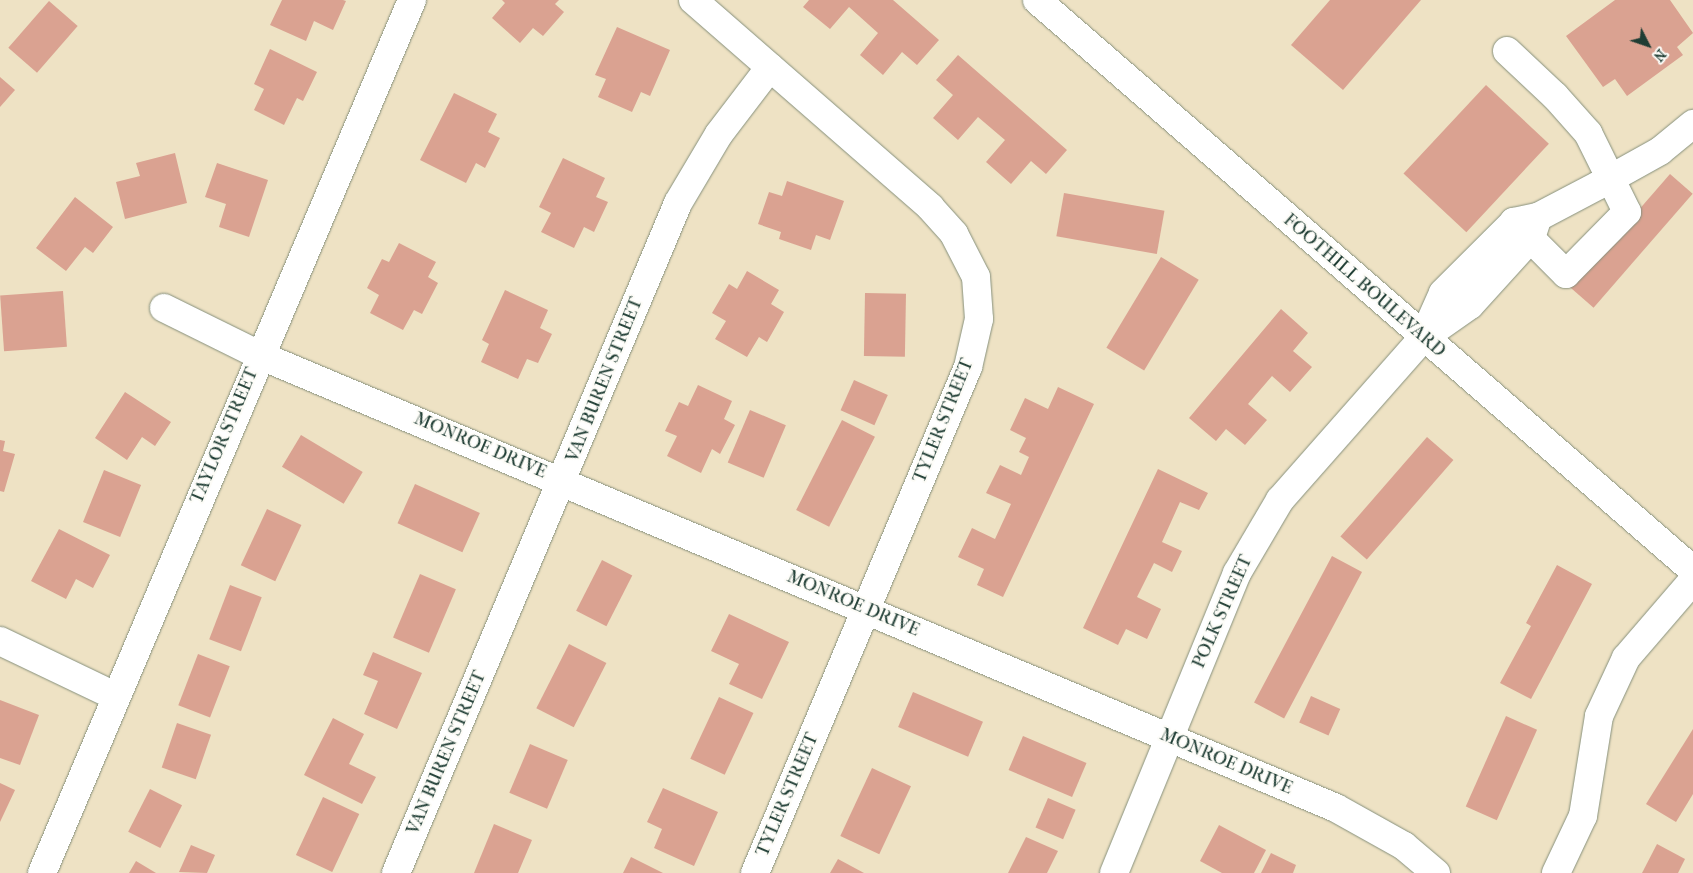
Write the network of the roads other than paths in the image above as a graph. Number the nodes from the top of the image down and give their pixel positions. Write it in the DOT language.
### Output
graph roads {
  1 [pos="412,0"];
  2 [pos="693,0"];
  3 [pos="1037,0"];
  4 [pos="1507,51"];
  5 [pos="770,67"];
  6 [pos="1693,124"];
  7 [pos="1612,178"];
  8 [pos="1528,226"];
  9 [pos="164,308"];
  10 [pos="1424,338"];
  11 [pos="259,355"];
  12 [pos="563,481"];
  13 [pos="1693,570"];
  14 [pos="1693,580"];
  15 [pos="866,611"];
  16 [pos="0,641"];
  17 [pos="115,696"];
  18 [pos="1170,739"];
  19 [pos="42,873"];
  20 [pos="396,873"];
  21 [pos="755,873"];
  22 [pos="1114,873"];
  23 [pos="1436,873"];
  24 [pos="1556,873"];
  1 -- 11 [label="street, TAYLOR STREET"];
  2 -- 5 [label="street, TYLER STREET"];
  3 -- 10 [label="street, FOOTHILL BOULEVARD"];
  4 -- 7 [label="street"];
  5 -- 12 [label="street, VAN BUREN STREET"];
  5 -- 15 [label="street, TYLER STREET"];
  6 -- 7 [label="street, POLK STREET"];
  7 -- 8 [label="street, POLK STREET"];
  7 -- 8 [label="street"];
  8 -- 10 [label="street, POLK STREET"];
  9 -- 11 [label="street, MONROE DRIVE"];
  10 -- 13 [label="street, FOOTHILL BOULEVARD"];
  10 -- 18 [label="street, POLK STREET"];
  11 -- 12 [label="street, MONROE DRIVE"];
  11 -- 17 [label="street, TAYLOR STREET"];
  12 -- 15 [label="street, MONROE DRIVE"];
  12 -- 20 [label="street, VAN BUREN STREET"];
  14 -- 24 [label="street"];
  15 -- 18 [label="street, MONROE DRIVE"];
  15 -- 21 [label="street, TYLER STREET"];
  16 -- 17 [label="street"];
  17 -- 19 [label="street, TAYLOR STREET"];
  18 -- 22 [label="street, POLK STREET"];
  18 -- 23 [label="street, MONROE DRIVE"];
}
